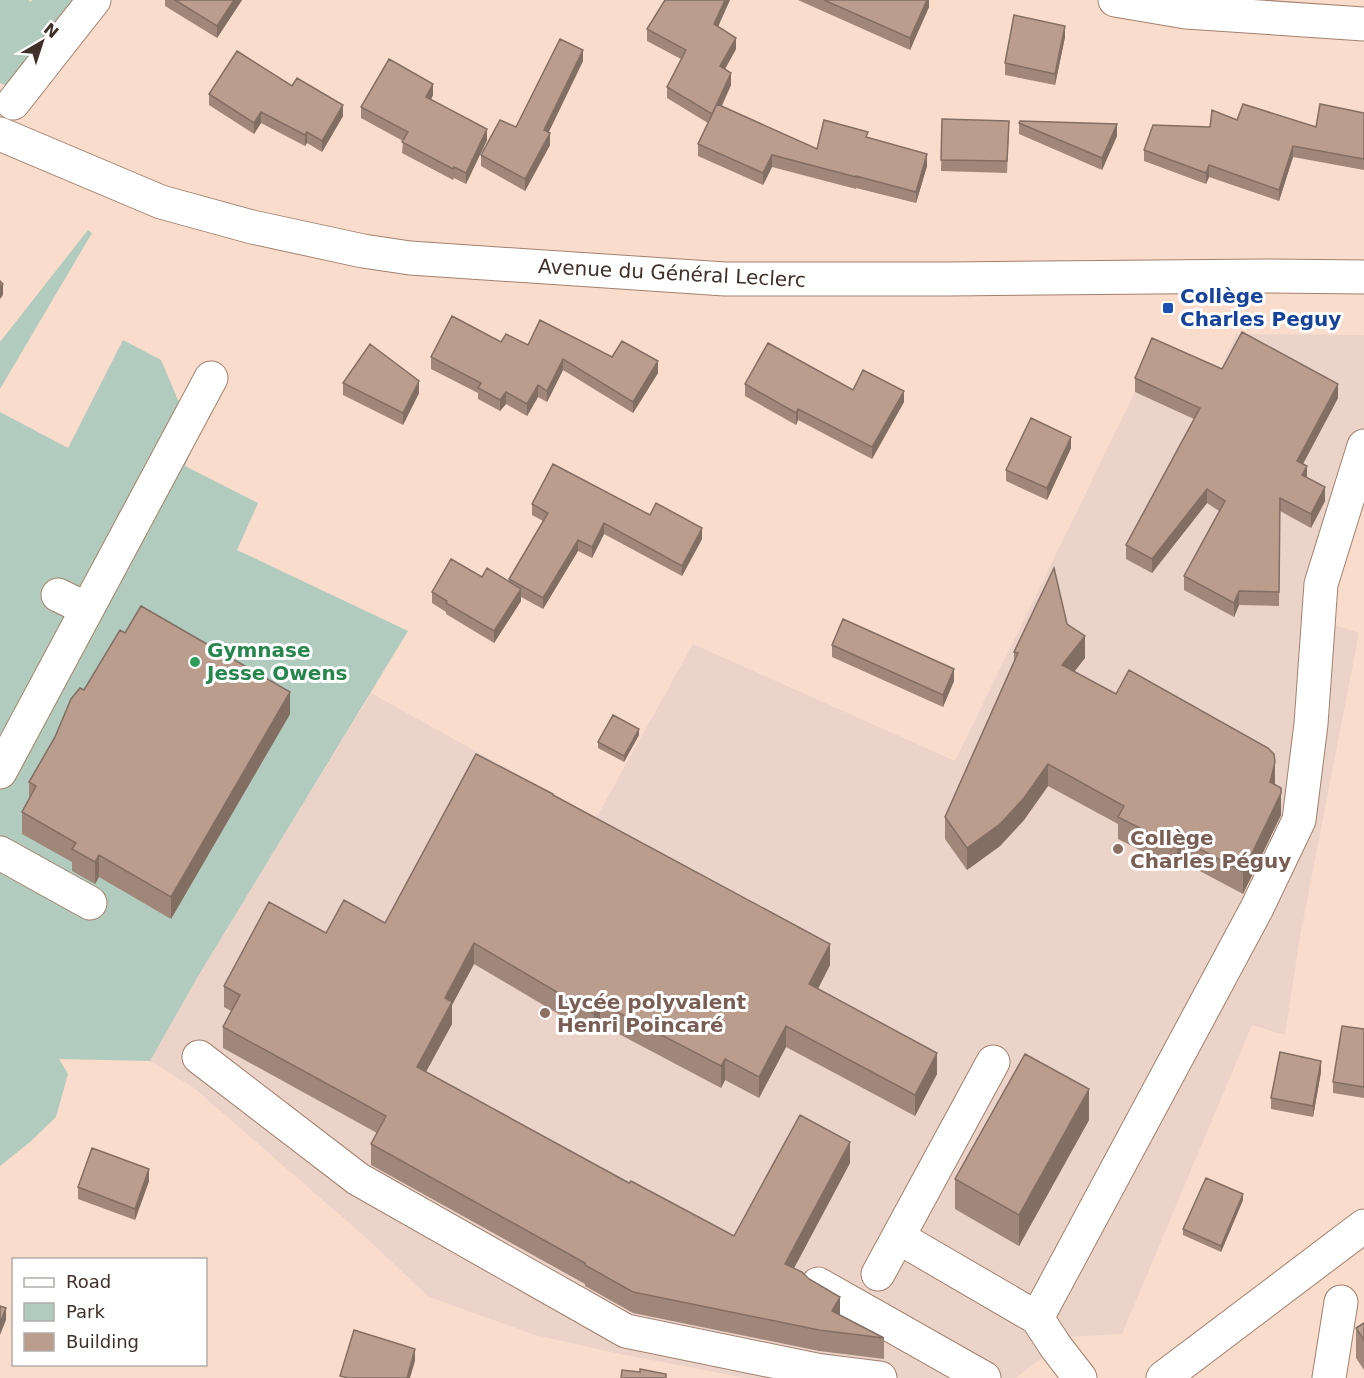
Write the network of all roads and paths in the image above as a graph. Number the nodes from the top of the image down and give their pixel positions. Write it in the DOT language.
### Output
graph roads {
  1 [pos="94,0"];
  2 [pos="1115,0"];
  3 [pos="1364,24"];
  4 [pos="13,103"];
  5 [pos="0,134"];
  6 [pos="1364,277"];
  7 [pos="211,378"];
  8 [pos="1364,446"];
  9 [pos="0,772"];
  10 [pos="0,853"];
  11 [pos="90,903"];
  12 [pos="199,1057"];
  13 [pos="993,1062"];
  14 [pos="1364,1226"];
  15 [pos="898,1237"];
  16 [pos="878,1274"];
  17 [pos="818,1284"];
  18 [pos="1341,1302"];
  19 [pos="1037,1318"];
  20 [pos="880,1378"];
  21 [pos="984,1378"];
  22 [pos="1080,1378"];
  23 [pos="1163,1378"];
  24 [pos="1329,1378"];
  1 -- 4 [label="main road"];
  2 -- 3 [label="main road"];
  5 -- 6 [label="main road, Avenue du Général Leclerc"];
  7 -- 9 [label="main road"];
  8 -- 19 [label="main road"];
  10 -- 11 [label="main road"];
  12 -- 20 [label="main road"];
  13 -- 15 [label="main road"];
  14 -- 23 [label="main road"];
  15 -- 16 [label="main road"];
  15 -- 19 [label="main road"];
  17 -- 21 [label="main road"];
  18 -- 24 [label="main road"];
  19 -- 22 [label="main road"];
}
